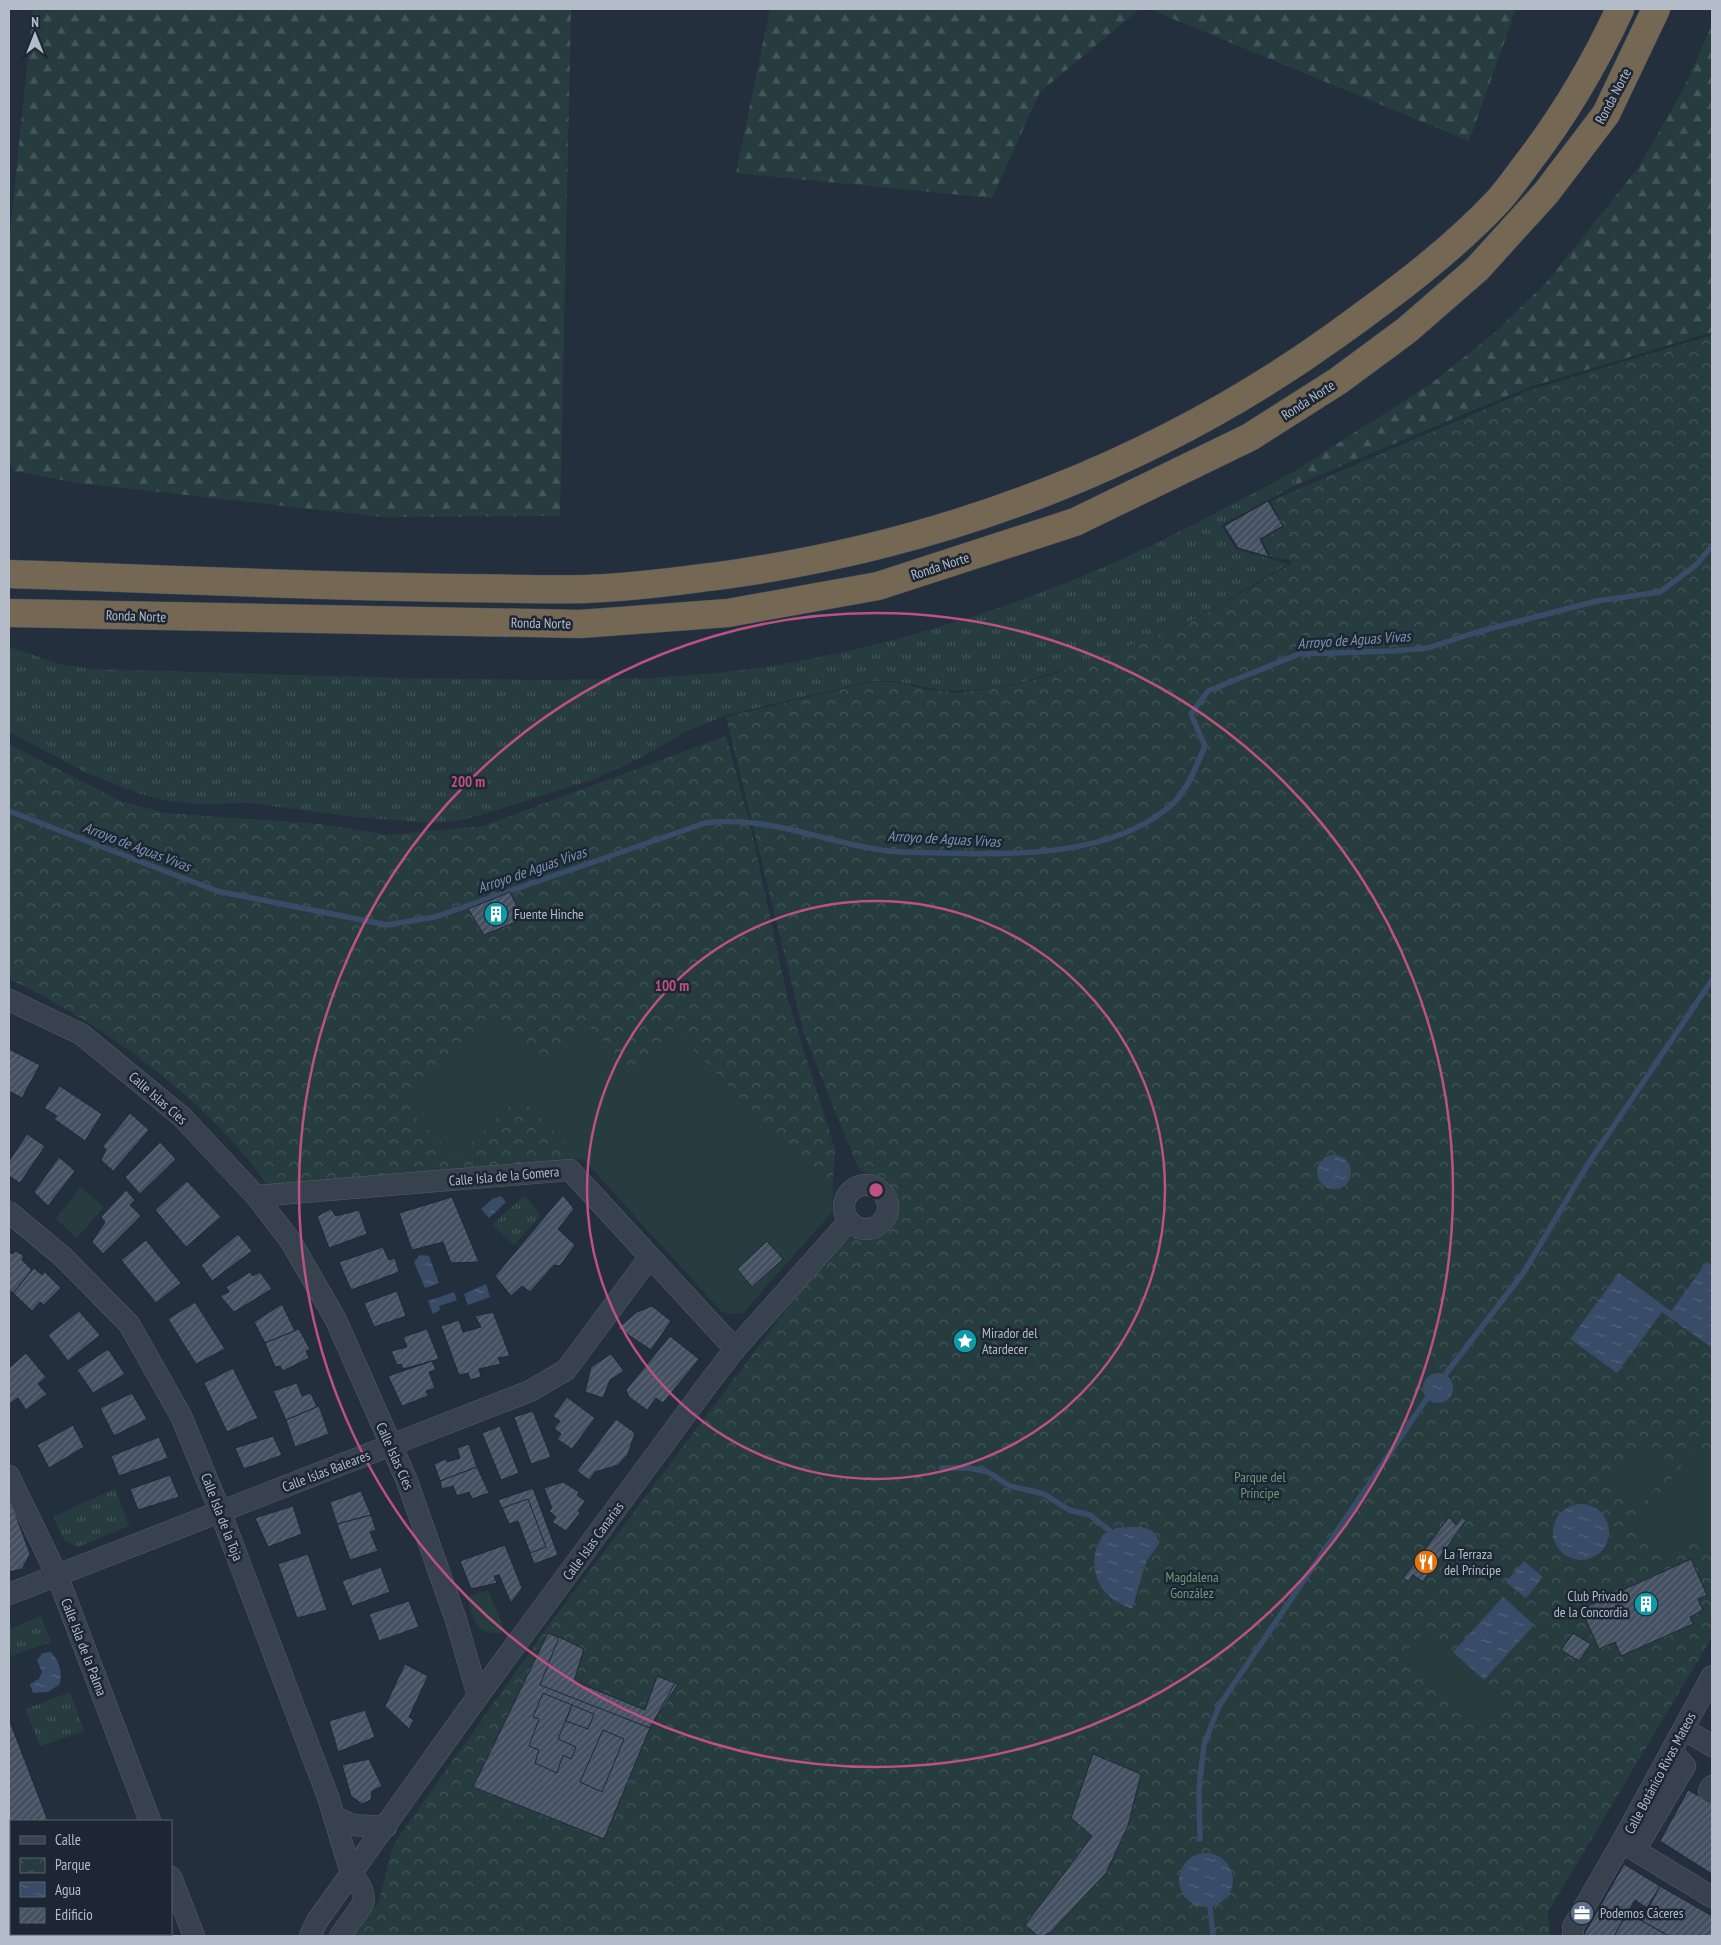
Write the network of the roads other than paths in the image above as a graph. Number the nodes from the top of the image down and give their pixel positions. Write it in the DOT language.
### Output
graph roads {
  1 [pos="1620,9"];
  2 [pos="1656,9"];
  3 [pos="9,574"];
  4 [pos="9,613"];
  5 [pos="9,1000"];
  6 [pos="292,1194"];
  7 [pos="256,1196"];
  8 [pos="9,1212"];
  9 [pos="849,1221"];
  10 [pos="281,1228"];
  11 [pos="649,1258"];
  12 [pos="735,1349"];
  13 [pos="390,1446"];
  14 [pos="9,1476"];
  15 [pos="220,1511"];
  16 [pos="57,1575"];
  17 [pos="9,1594"];
  18 [pos="1712,1676"];
  19 [pos="478,1696"];
  20 [pos="1684,1729"];
  21 [pos="1712,1746"];
  22 [pos="1712,1786"];
  23 [pos="1712,1793"];
  24 [pos="335,1817"];
  25 [pos="150,1820"];
  26 [pos="386,1827"];
  27 [pos="1629,1846"];
  28 [pos="351,1873"];
  29 [pos="172,1880"];
  30 [pos="1712,1897"];
  31 [pos="312,1935"];
  32 [pos="194,1936"];
  33 [pos="340,1936"];
  34 [pos="1574,1936"];
  1 -- 3 [label="highway"];
  2 -- 4 [label="highway, Ronda Norte"];
  5 -- 7 [label="street, Calle Islas Cíes"];
  6 -- 7 [label="street, Calle Isla de la Gomera"];
  6 -- 10 [label="street"];
  6 -- 11 [label="street, Calle Isla de la Gomera"];
  7 -- 10 [label="street, Calle Islas Cíes"];
  8 -- 15 [label="street, Calle Isla de la Toja"];
  9 -- 12 [label="street, Calle Islas Canarias"];
  10 -- 13 [label="street, Calle Islas Cíes"];
  11 -- 12 [label="street, Calle Isla de la Gomera"];
  11 -- 13 [label="street, Calle Islas Baleares"];
  12 -- 19 [label="street, Calle Islas Canarias"];
  13 -- 15 [label="street, Calle Islas Baleares"];
  13 -- 19 [label="street, Calle Islas Cíes"];
  14 -- 16 [label="street, Calle Isla de la Palma"];
  15 -- 16 [label="street, Calle Islas Baleares"];
  15 -- 24 [label="street, Calle Isla de la Toja"];
  16 -- 17 [label="street, Calle Islas Baleares"];
  16 -- 25 [label="street, Calle Isla de la Palma"];
  18 -- 20 [label="street, Calle Botánico Rivas Mateos"];
  19 -- 26 [label="street, Calle Islas Canarias"];
  20 -- 21 [label="street"];
  20 -- 27 [label="street, Calle Botánico Rivas Mateos"];
  22 -- 23 [label="street"];
  24 -- 26 [label="street"];
  24 -- 28 [label="street, Calle Isla de la Toja"];
  26 -- 28 [label="street, Calle Islas Canarias"];
  27 -- 30 [label="street"];
  27 -- 34 [label="street, Calle Botánico Rivas Mateos"];
  28 -- 31 [label="street, Calle Islas Canarias"];
  28 -- 33 [label="street"];
  29 -- 32 [label="street"];
}
